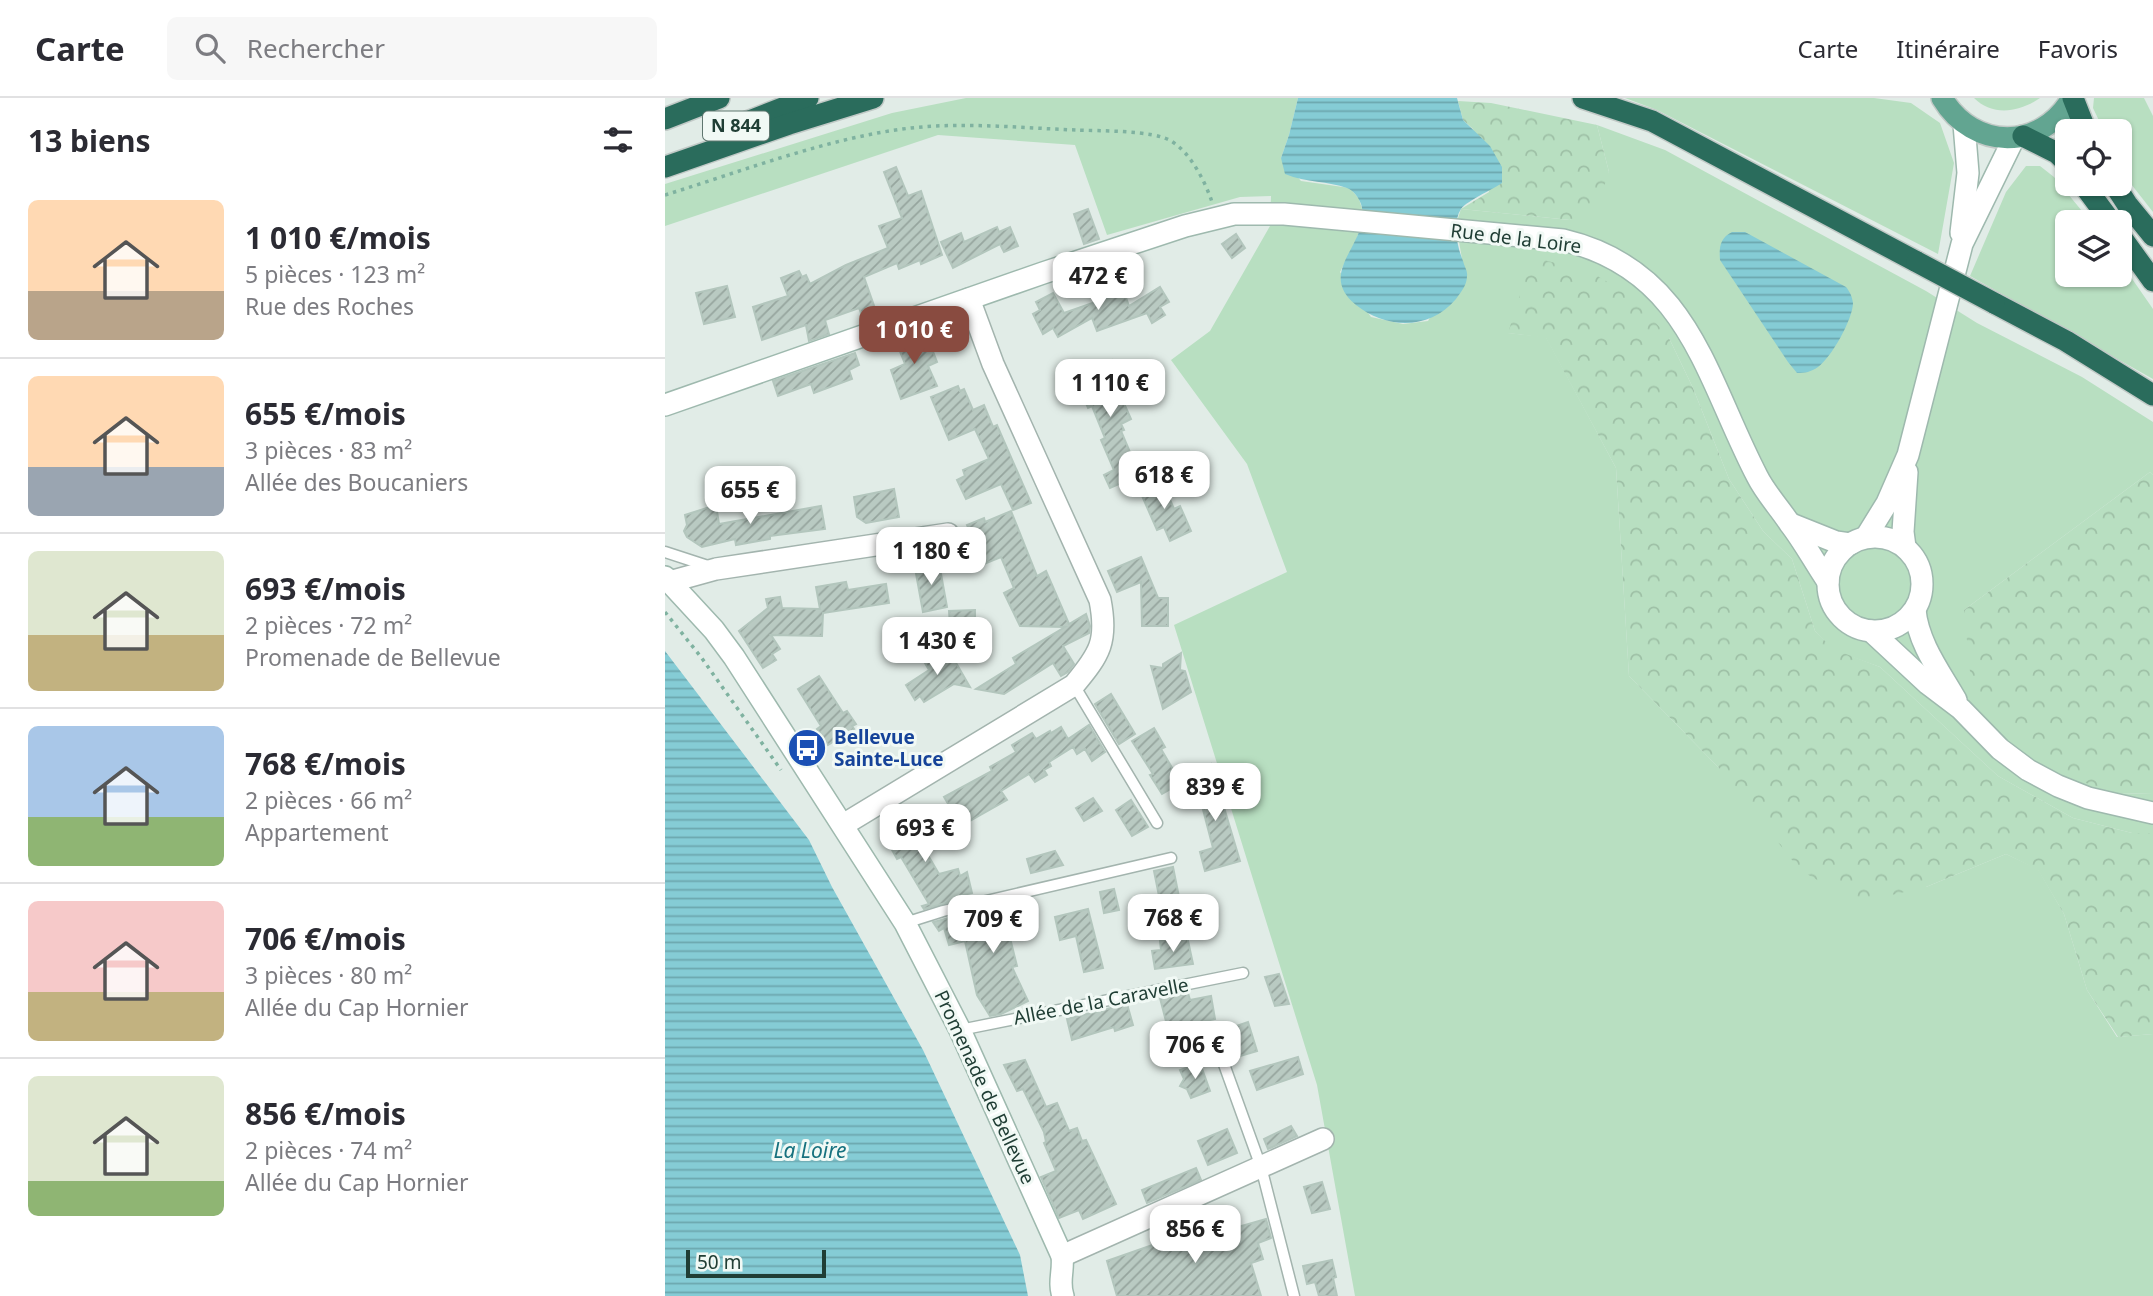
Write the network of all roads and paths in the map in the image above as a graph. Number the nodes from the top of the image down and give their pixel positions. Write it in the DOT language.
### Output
graph roads {
  1 [pos="719,98"];
  2 [pos="808,98"];
  3 [pos="873,98"];
  4 [pos="1583,98"];
  5 [pos="1942,98"];
  6 [pos="2073,98"];
  7 [pos="665,119"];
  8 [pos="2081,119"];
  9 [pos="1964,124"];
  10 [pos="2018,137"];
  11 [pos="2055,152"];
  12 [pos="665,155"];
  13 [pos="665,167"];
  14 [pos="665,195"];
  15 [pos="2122,196"];
  16 [pos="1216,217"];
  17 [pos="2153,236"];
  18 [pos="1962,244"];
  19 [pos="2132,252"];
  20 [pos="2153,281"];
  21 [pos="969,299"];
  22 [pos="2153,395"];
  23 [pos="665,405"];
  24 [pos="1907,455"];
  25 [pos="1786,519"];
  26 [pos="949,534"];
  27 [pos="1858,541"];
  28 [pos="1905,547"];
  29 [pos="665,552"];
  30 [pos="716,569"];
  31 [pos="667,580"];
  32 [pos="1828,582"];
  33 [pos="1915,610"];
  34 [pos="665,612"];
  35 [pos="1871,631"];
  36 [pos="1074,685"];
  37 [pos="1961,709"];
  38 [pos="789,780"];
  39 [pos="2153,813"];
  40 [pos="1157,823"];
  41 [pos="843,825"];
  42 [pos="1171,858"];
  43 [pos="905,923"];
  44 [pos="1243,973"];
  45 [pos="960,1030"];
  46 [pos="1221,1056"];
  47 [pos="1323,1139"];
  48 [pos="1261,1167"];
  49 [pos="1062,1256"];
  50 [pos="1063,1296"];
  51 [pos="1294,1296"];
  1 -- 7 [label="highway, N 844"];
  2 -- 12 [label="highway, N 844"];
  3 -- 13 [label="highway"];
  4 -- 22 [label="highway, bridge"];
  5 -- 9 [label="main road"];
  6 -- 8 [label="highway"];
  6 -- 10 [label="main road"];
  9 -- 10 [label="main road"];
  9 -- 18 [label="street"];
  10 -- 11 [label="highway"];
  10 -- 18 [label="street"];
  14 -- 16 [label="path"];
  15 -- 17 [label="highway"];
  16 -- 21 [label="street, Rue de la Loire"];
  16 -- 25 [label="street, Rue de la Loire"];
  18 -- 24 [label="street"];
  19 -- 20 [label="highway"];
  21 -- 23 [label="street, Rue de la Loire"];
  21 -- 36 [label="street"];
  24 -- 27 [label="street"];
  24 -- 28 [label="street"];
  25 -- 27 [label="street"];
  25 -- 32 [label="street, Rue de la Loire"];
  26 -- 30 [label="street"];
  27 -- 28 [label="street"];
  27 -- 32 [label="street"];
  28 -- 33 [label="street"];
  29 -- 30 [label="lane"];
  30 -- 31 [label="street"];
  31 -- 41 [label="street, Promenade de Bellevue"];
  32 -- 35 [label="street"];
  33 -- 35 [label="street"];
  33 -- 37 [label="street"];
  34 -- 38 [label="path"];
  35 -- 37 [label="street"];
  36 -- 40 [label="lane"];
  36 -- 41 [label="street"];
  37 -- 39 [label="street"];
  41 -- 43 [label="street, Promenade de Bellevue"];
  42 -- 43 [label="lane"];
  43 -- 45 [label="street, Promenade de Bellevue"];
  44 -- 45 [label="lane, Allée de la Caravelle"];
  45 -- 49 [label="street, Promenade de Bellevue"];
  46 -- 48 [label="lane"];
  47 -- 48 [label="street"];
  48 -- 49 [label="street"];
  48 -- 51 [label="lane"];
  49 -- 50 [label="street, Promenade de Bellevue"];
}
